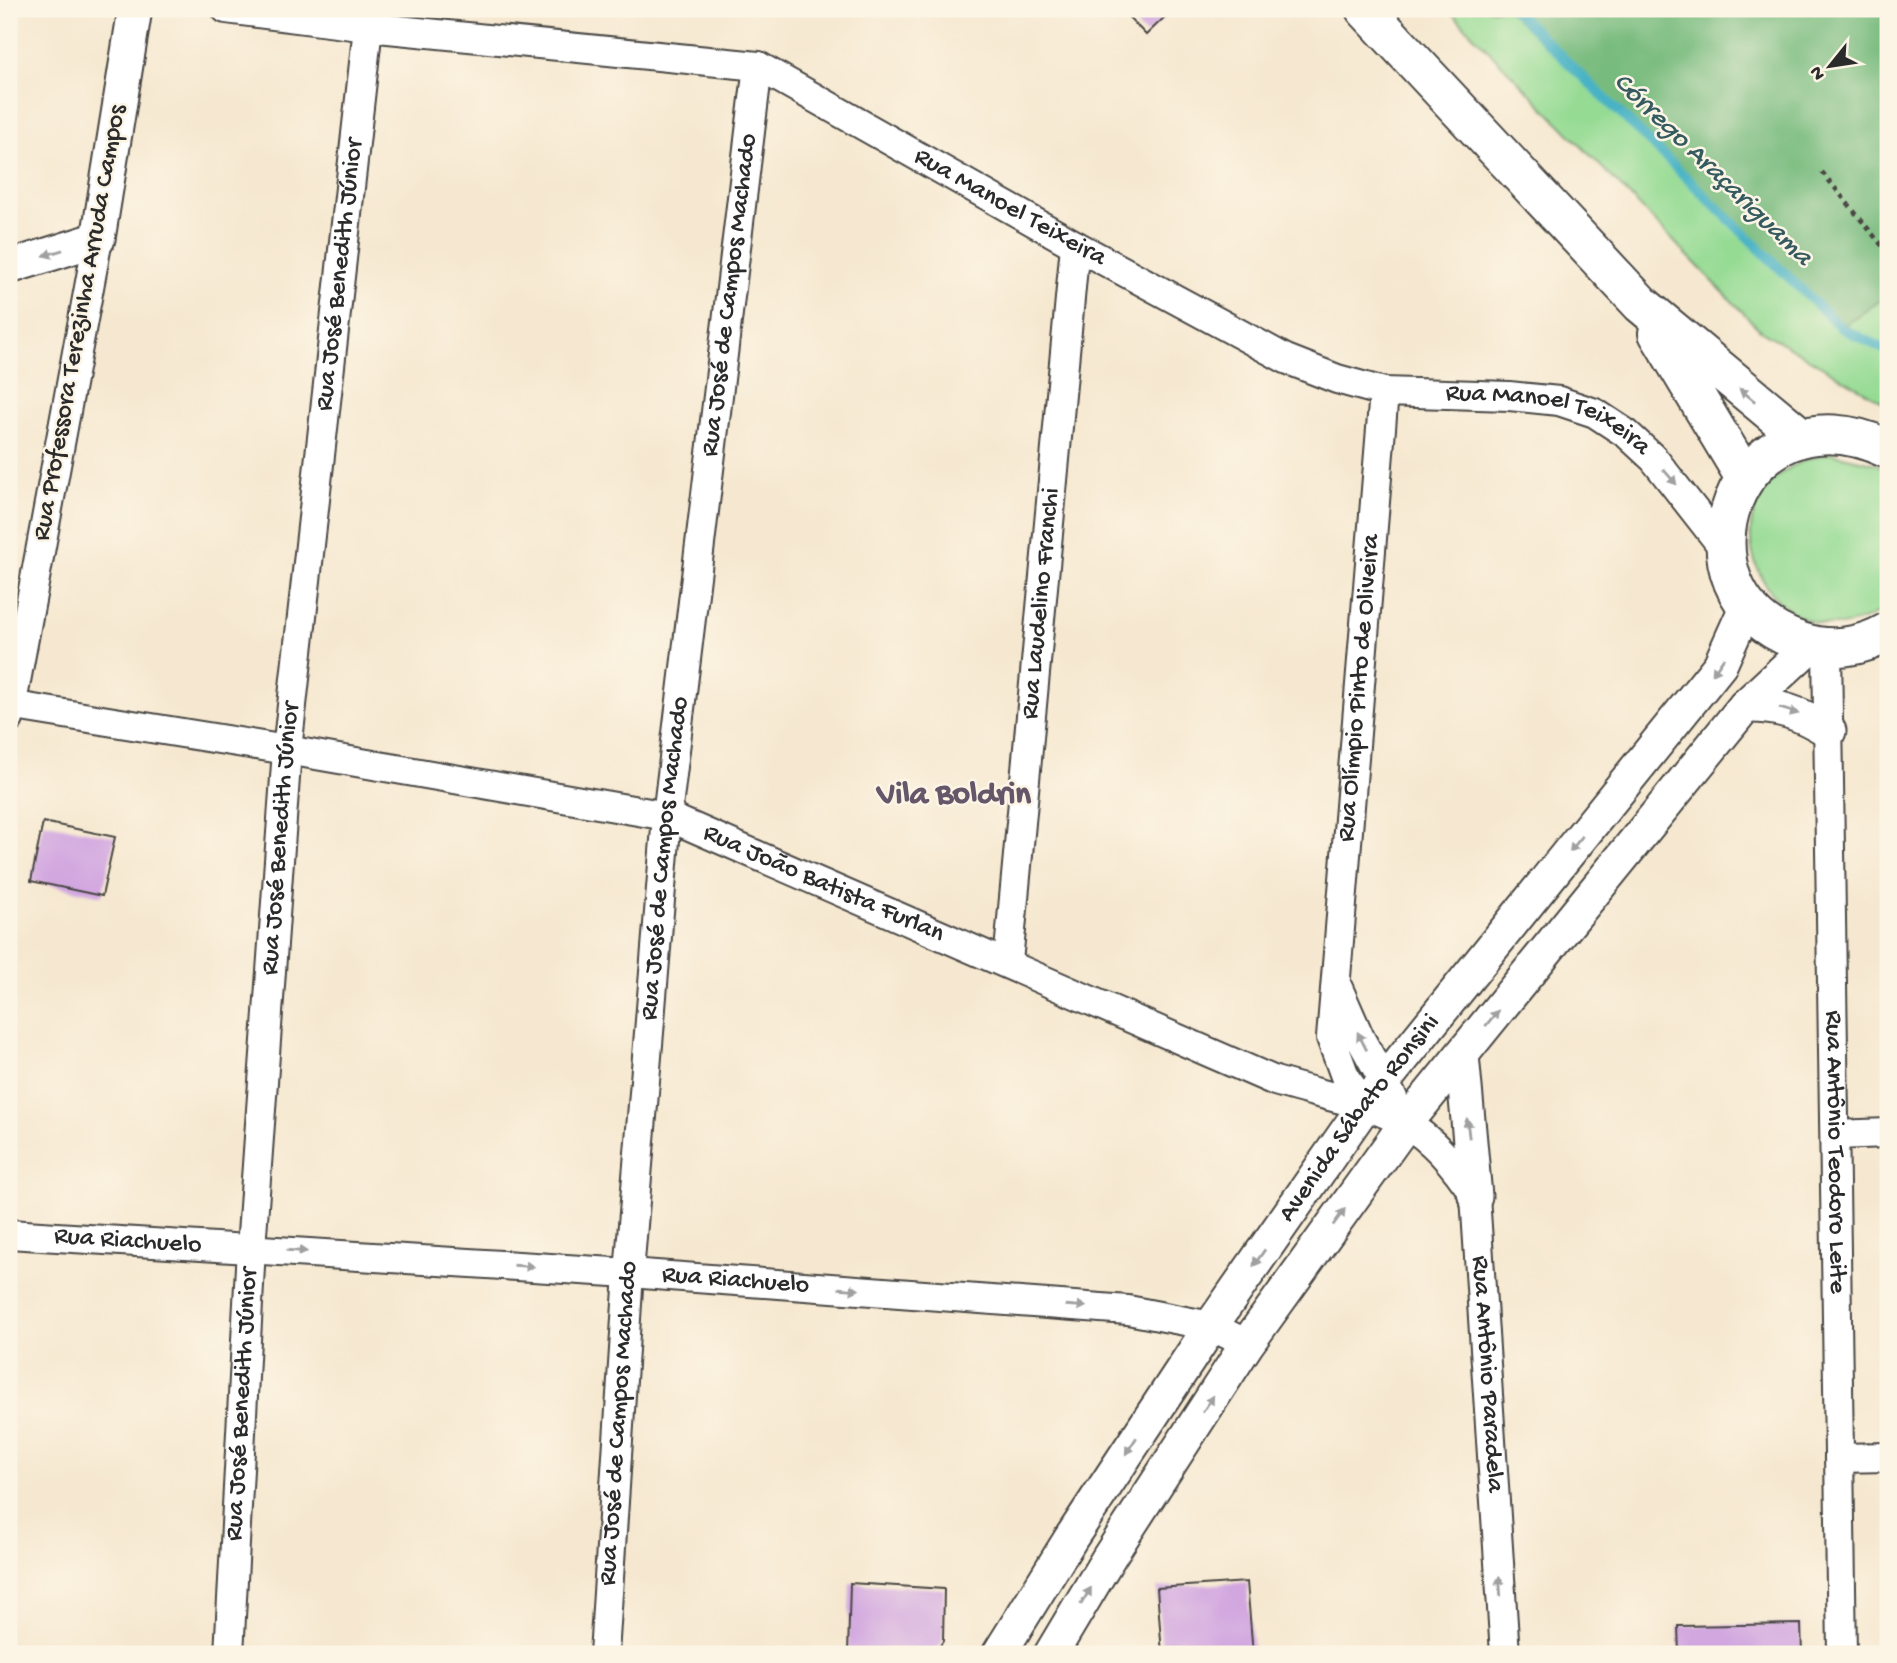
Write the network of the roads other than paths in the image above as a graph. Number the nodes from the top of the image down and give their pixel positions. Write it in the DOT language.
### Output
graph roads {
  1 [pos="135,9"];
  2 [pos="226,9"];
  3 [pos="1365,9"];
  4 [pos="368,27"];
  5 [pos="758,66"];
  6 [pos="98,239"];
  7 [pos="1075,245"];
  8 [pos="9,267"];
  9 [pos="1641,304"];
  10 [pos="1384,392"];
  11 [pos="1801,437"];
  12 [pos="1888,448"];
  13 [pos="1745,478"];
  14 [pos="1726,551"];
  15 [pos="1747,605"];
  16 [pos="1888,632"];
  17 [pos="1819,647"];
  18 [pos="1745,706"];
  19 [pos="10,710"];
  20 [pos="1829,731"];
  21 [pos="287,750"];
  22 [pos="667,816"];
  23 [pos="1008,962"];
  24 [pos="1462,1055"];
  25 [pos="1375,1093"];
  26 [pos="1407,1122"];
  27 [pos="1888,1133"];
  28 [pos="1835,1135"];
  29 [pos="1475,1196"];
  30 [pos="9,1234"];
  31 [pos="251,1248"];
  32 [pos="629,1273"];
  33 [pos="1211,1326"];
  34 [pos="1247,1344"];
  35 [pos="1888,1457"];
  36 [pos="1839,1458"];
  37 [pos="1071,1538"];
  38 [pos="1109,1557"];
  39 [pos="229,1654"];
  40 [pos="604,1654"];
  41 [pos="999,1654"];
  42 [pos="1051,1654"];
  43 [pos="1505,1654"];
  44 [pos="1842,1654"];
  1 -- 6 [label="street, Rua Professora Terezinha Arruda Campos"];
  2 -- 4 [label="street, Rua Manoel Teixeira"];
  3 -- 9 [label="main road"];
  4 -- 5 [label="street, Rua Manoel Teixeira"];
  4 -- 21 [label="street, Rua José Benedith Júnior"];
  5 -- 7 [label="street, Rua Manoel Teixeira"];
  5 -- 22 [label="street, Rua José de Campos Machado"];
  6 -- 8 [label="street, one-way"];
  6 -- 19 [label="street, Rua Professora Terezinha Arruda Campos"];
  7 -- 10 [label="street, Rua Manoel Teixeira"];
  7 -- 23 [label="street, Rua Laudelino Franchi"];
  11 -- 9 [label="main road, one-way"];
  9 -- 13 [label="main road"];
  10 -- 14 [label="street, Rua Manoel Teixeira, one-way"];
  10 -- 25 [label="street, Rua Olímpio Pinto de Oliveira"];
  11 -- 12 [label="main road"];
  11 -- 13 [label="main road"];
  13 -- 14 [label="main road"];
  14 -- 15 [label="main road"];
  15 -- 17 [label="main road"];
  15 -- 25 [label="street, Avenida Sábato Ronsini, one-way"];
  16 -- 17 [label="main road"];
  17 -- 18 [label="street, Avenida Sábato Ronsini"];
  17 -- 20 [label="street, Rua Antônio Teodoro Leite"];
  18 -- 20 [label="street, one-way"];
  24 -- 18 [label="street, Avenida Sábato Ronsini, one-way"];
  19 -- 21 [label="street, Rua João Batista Furlan"];
  20 -- 28 [label="street, Rua Antônio Teodoro Leite"];
  21 -- 22 [label="street, Rua João Batista Furlan"];
  21 -- 31 [label="street, Rua José Benedith Júnior"];
  22 -- 23 [label="street, Rua João Batista Furlan"];
  22 -- 32 [label="street, Rua José de Campos Machado"];
  23 -- 25 [label="street, Rua João Batista Furlan"];
  24 -- 26 [label="street, Avenida Sábato Ronsini"];
  29 -- 24 [label="street, one-way"];
  25 -- 26 [label="street, Rua Olímpio Pinto de Oliveira"];
  25 -- 33 [label="street, Avenida Sábato Ronsini, one-way"];
  26 -- 29 [label="street"];
  34 -- 26 [label="street, Avenida Sábato Ronsini, one-way"];
  27 -- 28 [label="street"];
  28 -- 36 [label="street, Rua Antônio Teodoro Leite"];
  43 -- 29 [label="street, Rua Antônio Paradela, one-way"];
  30 -- 31 [label="street, Rua Riachuelo"];
  31 -- 32 [label="street, Rua Riachuelo, one-way"];
  31 -- 39 [label="street, Rua José Benedith Júnior"];
  32 -- 33 [label="street, Rua Riachuelo, one-way"];
  32 -- 40 [label="street, Rua José de Campos Machado"];
  33 -- 34 [label="street, Rua Riachuelo"];
  33 -- 37 [label="street, Avenida Sábato Ronsini, one-way"];
  38 -- 34 [label="street, Avenida Sábato Ronsini, one-way"];
  35 -- 36 [label="street"];
  36 -- 44 [label="street, Rua Antônio Teodoro Leite"];
  37 -- 38 [label="street"];
  37 -- 41 [label="street, Avenida Sábato Ronsini"];
  42 -- 38 [label="street, Avenida Sábato Ronsini, one-way"];
}
